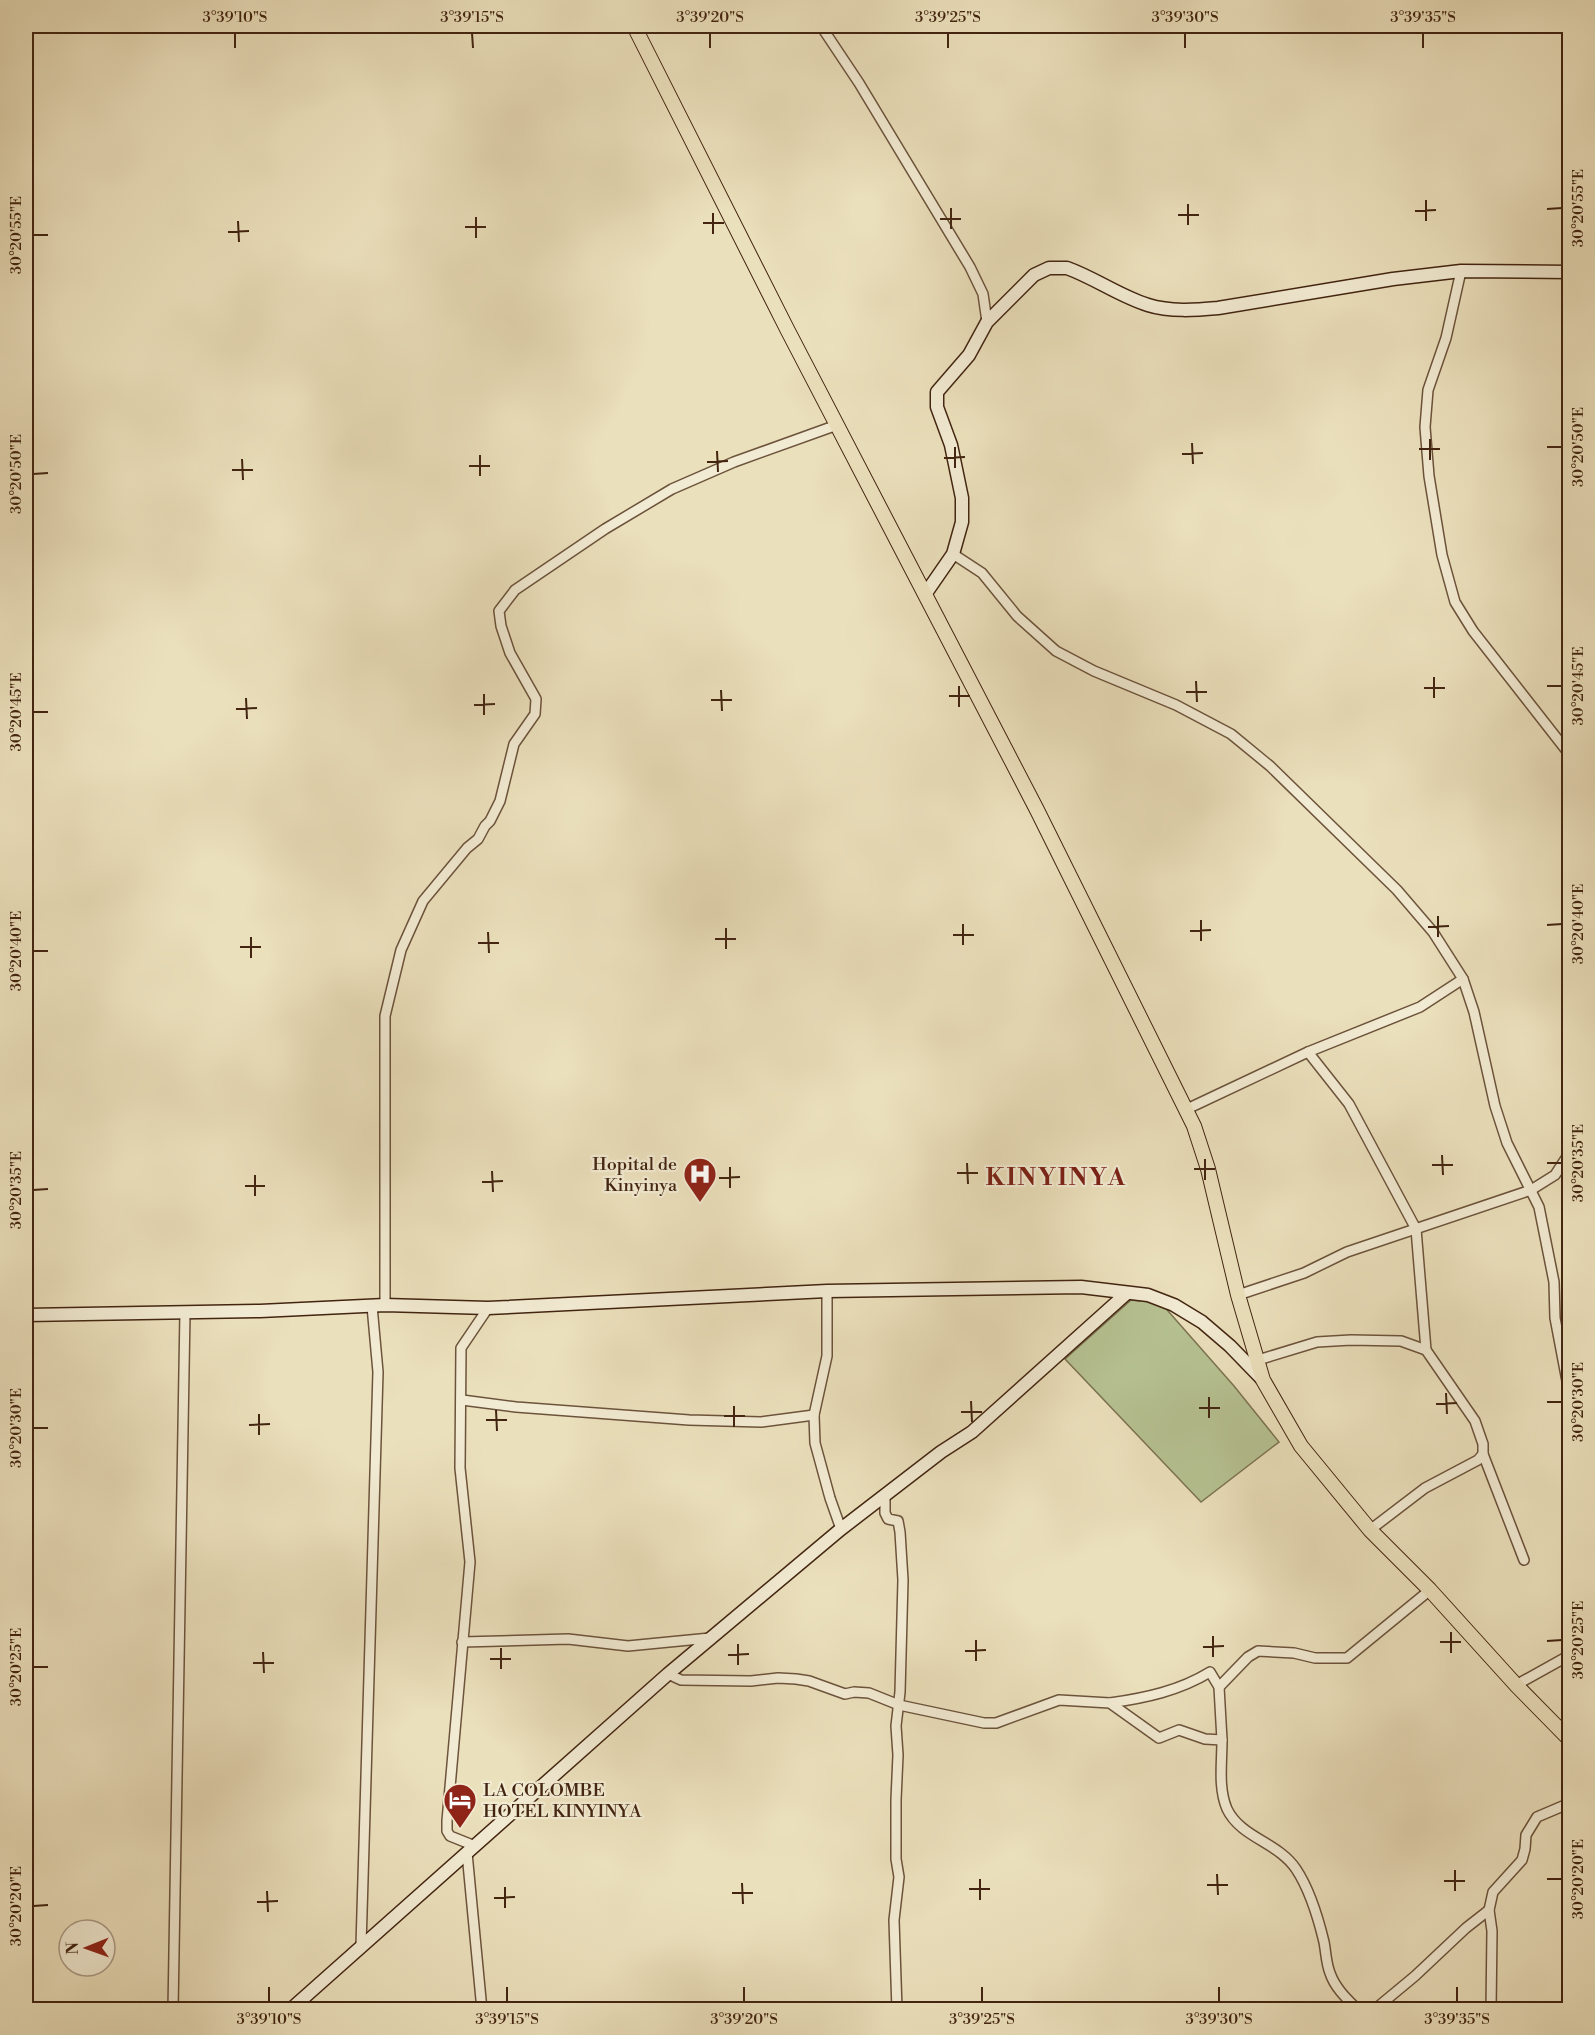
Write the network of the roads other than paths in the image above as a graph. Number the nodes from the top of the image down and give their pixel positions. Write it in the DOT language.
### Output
graph roads {
  1 [pos="634,26"];
  2 [pos="821,26"];
  3 [pos="1461,271"];
  4 [pos="1569,272"];
  5 [pos="987,322"];
  6 [pos="837,425"];
  7 [pos="953,554"];
  8 [pos="926,593"];
  9 [pos="1569,755"];
  10 [pos="1463,979"];
  11 [pos="1308,1053"];
  12 [pos="1186,1109"];
  13 [pos="1569,1152"];
  14 [pos="1531,1190"];
  15 [pos="1416,1229"];
  16 [pos="827,1291"];
  17 [pos="1127,1293"];
  18 [pos="1238,1295"];
  19 [pos="385,1305"];
  20 [pos="372,1306"];
  21 [pos="488,1308"];
  22 [pos="185,1312"];
  23 [pos="26,1315"];
  24 [pos="1426,1350"];
  25 [pos="1258,1360"];
  26 [pos="1263,1380"];
  27 [pos="1569,1397"];
  28 [pos="462,1400"];
  29 [pos="814,1415"];
  30 [pos="1483,1454"];
  31 [pos="885,1496"];
  32 [pos="841,1529"];
  33 [pos="1370,1530"];
  34 [pos="1524,1560"];
  35 [pos="1431,1590"];
  36 [pos="710,1638"];
  37 [pos="462,1642"];
  38 [pos="1569,1655"];
  39 [pos="668,1674"];
  40 [pos="1516,1685"];
  41 [pos="1219,1687"];
  42 [pos="1110,1703"];
  43 [pos="899,1705"];
  44 [pos="1222,1740"];
  45 [pos="1569,1740"];
  46 [pos="1569,1803"];
  47 [pos="471,1850"];
  48 [pos="1489,1910"];
  49 [pos="361,1946"];
  50 [pos="173,2010"];
  51 [pos="290,2010"];
  52 [pos="482,2010"];
  53 [pos="897,2010"];
  54 [pos="1358,2010"];
  55 [pos="1374,2010"];
  56 [pos="1491,2010"];
  1 -- 6 [label="main road"];
  2 -- 5 [label="street"];
  3 -- 4 [label="main road"];
  3 -- 5 [label="main road"];
  3 -- 9 [label="street"];
  5 -- 7 [label="main road"];
  6 -- 8 [label="main road"];
  6 -- 19 [label="street"];
  7 -- 8 [label="main road"];
  7 -- 10 [label="street"];
  8 -- 12 [label="main road"];
  10 -- 11 [label="street"];
  10 -- 14 [label="street"];
  11 -- 12 [label="street"];
  11 -- 15 [label="street"];
  12 -- 18 [label="main road"];
  13 -- 14 [label="street"];
  14 -- 15 [label="street"];
  14 -- 27 [label="street"];
  15 -- 18 [label="street"];
  15 -- 24 [label="street"];
  16 -- 17 [label="main road"];
  16 -- 21 [label="main road"];
  16 -- 29 [label="street"];
  17 -- 26 [label="main road"];
  17 -- 31 [label="main road"];
  18 -- 25 [label="main road"];
  19 -- 20 [label="main road"];
  19 -- 21 [label="main road"];
  20 -- 22 [label="main road"];
  20 -- 49 [label="street"];
  21 -- 28 [label="street"];
  22 -- 23 [label="main road"];
  22 -- 50 [label="street"];
  24 -- 25 [label="street"];
  24 -- 30 [label="street"];
  25 -- 26 [label="main road"];
  26 -- 33 [label="main road"];
  28 -- 29 [label="street"];
  28 -- 37 [label="street"];
  29 -- 32 [label="street"];
  30 -- 33 [label="street"];
  30 -- 34 [label="street"];
  31 -- 32 [label="main road"];
  31 -- 43 [label="street"];
  32 -- 36 [label="main road"];
  33 -- 35 [label="main road"];
  35 -- 40 [label="main road"];
  35 -- 41 [label="street"];
  36 -- 37 [label="street"];
  36 -- 39 [label="main road"];
  37 -- 47 [label="street"];
  38 -- 40 [label="street"];
  39 -- 43 [label="street"];
  39 -- 47 [label="main road"];
  40 -- 45 [label="main road"];
  41 -- 42 [label="street"];
  41 -- 44 [label="street"];
  42 -- 43 [label="street"];
  42 -- 44 [label="street"];
  43 -- 53 [label="street"];
  44 -- 54 [label="street"];
  46 -- 48 [label="street"];
  47 -- 49 [label="main road"];
  47 -- 52 [label="street"];
  48 -- 55 [label="street"];
  48 -- 56 [label="street"];
  49 -- 51 [label="main road"];
}
